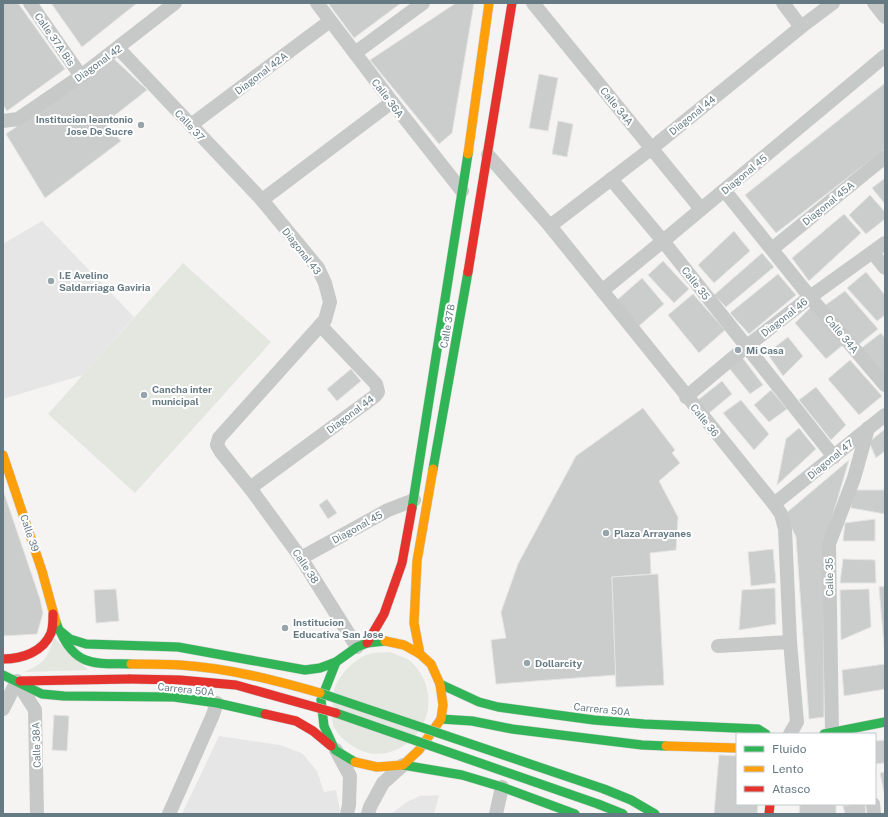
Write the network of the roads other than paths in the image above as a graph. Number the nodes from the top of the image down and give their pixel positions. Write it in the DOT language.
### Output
graph roads {
  1 [pos="30,3"];
  2 [pos="176,3"];
  3 [pos="316,3"];
  4 [pos="424,3"];
  5 [pos="489,3"];
  6 [pos="512,3"];
  7 [pos="533,3"];
  8 [pos="782,3"];
  9 [pos="833,3"];
  10 [pos="874,3"];
  11 [pos="885,17"];
  12 [pos="330,21"];
  13 [pos="801,27"];
  14 [pos="118,48"];
  15 [pos="355,53"];
  16 [pos="885,56"];
  17 [pos="81,76"];
  18 [pos="392,102"];
  19 [pos="3,121"];
  20 [pos="191,125"];
  21 [pos="652,148"];
  22 [pos="488,155"];
  23 [pos="885,157"];
  24 [pos="611,179"];
  25 [pos="724,190"];
  26 [pos="462,191"];
  27 [pos="262,200"];
  28 [pos="702,209"];
  29 [pos="550,226"];
  30 [pos="663,241"];
  31 [pos="885,243"];
  32 [pos="772,248"];
  33 [pos="873,253"];
  34 [pos="885,268"];
  35 [pos="603,290"];
  36 [pos="810,297"];
  37 [pos="320,325"];
  38 [pos="746,346"];
  39 [pos="885,385"];
  40 [pos="686,397"];
  41 [pos="885,414"];
  42 [pos="868,428"];
  43 [pos="3,455"];
  44 [pos="834,457"];
  45 [pos="250,488"];
  46 [pos="414,500"];
  47 [pos="774,504"];
  48 [pos="301,558"];
  49 [pos="53,612"];
  50 [pos="59,630"];
  51 [pos="790,642"];
  52 [pos="362,645"];
  53 [pos="718,646"];
  54 [pos="420,654"];
  55 [pos="6,659"];
  56 [pos="336,662"];
  57 [pos="3,675"];
  58 [pos="17,681"];
  59 [pos="440,684"];
  60 [pos="217,703"];
  61 [pos="3,709"];
  62 [pos="441,719"];
  63 [pos="885,722"];
  64 [pos="866,730"];
  65 [pos="764,733"];
  66 [pos="791,733"];
  67 [pos="828,733"];
  68 [pos="736,748"];
  69 [pos="336,750"];
  70 [pos="403,765"];
  71 [pos="502,787"];
  72 [pos="37,814"];
  73 [pos="169,814"];
  74 [pos="347,814"];
  75 [pos="368,814"];
  76 [pos="496,814"];
  77 [pos="575,814"];
  78 [pos="623,814"];
  79 [pos="655,814"];
  1 -- 17 [label="street, Calle 37A Bis"];
  2 -- 14 [label="street, Diagonal 42"];
  3 -- 12 [label="street, Calle 36A"];
  4 -- 15 [label="street"];
  5 -- 26 [label="main road, Calle 37B"];
  6 -- 22 [label="main road, Calle 37B"];
  7 -- 21 [label="street, Calle 34A"];
  8 -- 13 [label="street"];
  9 -- 13 [label="street, Diagonal 44"];
  10 -- 11 [label="street"];
  12 -- 15 [label="street, Calle 36A"];
  12 -- 20 [label="street, Diagonal 42A"];
  13 -- 21 [label="street, Diagonal 44"];
  14 -- 17 [label="street, Diagonal 42"];
  14 -- 20 [label="street, Calle 37"];
  15 -- 18 [label="street, Calle 36A"];
  16 -- 25 [label="street, Diagonal 45"];
  17 -- 19 [label="street, Diagonal 42"];
  18 -- 26 [label="street, Calle 36A"];
  18 -- 27 [label="street"];
  20 -- 27 [label="street, Calle 37"];
  21 -- 24 [label="street, Diagonal 44"];
  21 -- 28 [label="street, Calle 34A"];
  22 -- 29 [label="street, Calle 36"];
  22 -- 54 [label="main road, Calle 37B"];
  23 -- 32 [label="street, Diagonal 45A"];
  24 -- 29 [label="street, Diagonal 44"];
  24 -- 30 [label="street, Calle 35"];
  25 -- 28 [label="street, Diagonal 45"];
  25 -- 32 [label="street, Calle 34A"];
  26 -- 46 [label="main road, Calle 37B"];
  27 -- 37 [label="street, Diagonal 43"];
  28 -- 30 [label="street, Diagonal 45"];
  29 -- 35 [label="street, Calle 36"];
  30 -- 35 [label="street, Diagonal 45"];
  30 -- 38 [label="street, Calle 35"];
  31 -- 33 [label="street, Diagonal 46"];
  32 -- 36 [label="street, Calle 34A"];
  33 -- 34 [label="street"];
  33 -- 36 [label="street, Diagonal 46"];
  35 -- 40 [label="street, Calle 36"];
  36 -- 38 [label="street, Diagonal 46"];
  36 -- 39 [label="street, Calle 34A"];
  37 -- 45 [label="street, Diagonal 43"];
  37 -- 45 [label="street, Diagonal 44"];
  38 -- 40 [label="street, Diagonal 46"];
  38 -- 44 [label="street, Calle 35"];
  40 -- 47 [label="street, Calle 36"];
  41 -- 42 [label="street, Diagonal 47"];
  42 -- 44 [label="street, Diagonal 47"];
  42 -- 67 [label="street, Calle 35"];
  43 -- 49 [label="main road, Calle 39"];
  44 -- 47 [label="street, Diagonal 47"];
  45 -- 48 [label="street, Calle 38"];
  46 -- 48 [label="street, Diagonal 45"];
  46 -- 52 [label="main road, Calle 37B"];
  47 -- 51 [label="street, Calle 36"];
  48 -- 52 [label="street, Calle 38"];
  49 -- 50 [label="main road, Calle 39"];
  49 -- 55 [label="main road, Calle 39"];
  50 -- 56 [label="main road"];
  50 -- 79 [label="main road, Calle 39, bridge"];
  51 -- 53 [label="street"];
  51 -- 66 [label="street, Calle 36"];
  52 -- 54 [label="main road"];
  52 -- 56 [label="main road"];
  54 -- 59 [label="main road"];
  56 -- 69 [label="main road"];
  57 -- 58 [label="main road, Carrera 50A"];
  58 -- 60 [label="main road, Carrera 50A"];
  58 -- 61 [label="street"];
  58 -- 72 [label="street, Calle 38A"];
  58 -- 78 [label="main road, bridge"];
  59 -- 62 [label="main road"];
  59 -- 65 [label="main road, Carrera 50A"];
  60 -- 69 [label="main road, Carrera 50A"];
  60 -- 73 [label="street"];
  62 -- 68 [label="main road"];
  62 -- 70 [label="main road"];
  63 -- 64 [label="main road"];
  64 -- 67 [label="main road"];
  69 -- 70 [label="main road"];
  69 -- 74 [label="street"];
  70 -- 71 [label="main road"];
  70 -- 75 [label="street"];
  71 -- 76 [label="street"];
  71 -- 77 [label="main road"];
}
